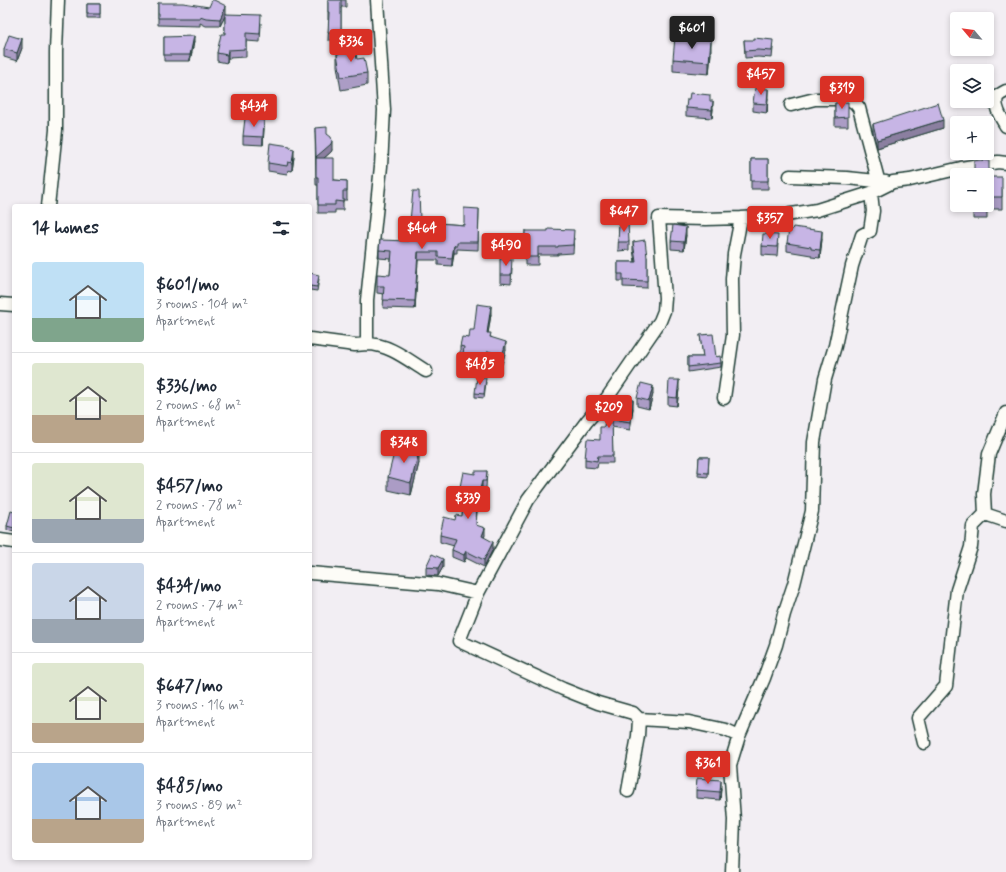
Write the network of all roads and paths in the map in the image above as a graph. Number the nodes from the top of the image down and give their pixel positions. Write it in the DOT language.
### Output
graph roads {
  1 [pos="58,0"];
  2 [pos="377,0"];
  3 [pos="1006,91"];
  4 [pos="791,105"];
  5 [pos="1006,126"];
  6 [pos="1006,163"];
  7 [pos="790,176"];
  8 [pos="893,182"];
  9 [pos="880,183"];
  10 [pos="871,193"];
  11 [pos="48,204"];
  12 [pos="741,218"];
  13 [pos="0,304"];
  14 [pos="12,305"];
  15 [pos="312,340"];
  16 [pos="367,344"];
  17 [pos="426,371"];
  18 [pos="724,398"];
  19 [pos="1006,414"];
  20 [pos="985,514"];
  21 [pos="1006,521"];
  22 [pos="0,540"];
  23 [pos="12,542"];
  24 [pos="312,573"];
  25 [pos="478,593"];
  26 [pos="639,718"];
  27 [pos="739,736"];
  28 [pos="924,743"];
  29 [pos="628,791"];
  30 [pos="732,872"];
  1 -- 11 [label="street"];
  2 -- 16 [label="street"];
  3 -- 5 [label="street"];
  4 -- 9 [label="street"];
  6 -- 8 [label="street"];
  7 -- 9 [label="street"];
  8 -- 9 [label="street"];
  8 -- 10 [label="street"];
  10 -- 12 [label="street"];
  10 -- 27 [label="street"];
  12 -- 18 [label="street"];
  12 -- 25 [label="street"];
  13 -- 14 [label="street"];
  15 -- 16 [label="street"];
  16 -- 17 [label="street"];
  19 -- 20 [label="street"];
  20 -- 21 [label="street"];
  20 -- 28 [label="street"];
  22 -- 23 [label="street"];
  24 -- 25 [label="street"];
  25 -- 26 [label="street"];
  26 -- 27 [label="street"];
  26 -- 29 [label="street"];
  27 -- 30 [label="street"];
}
